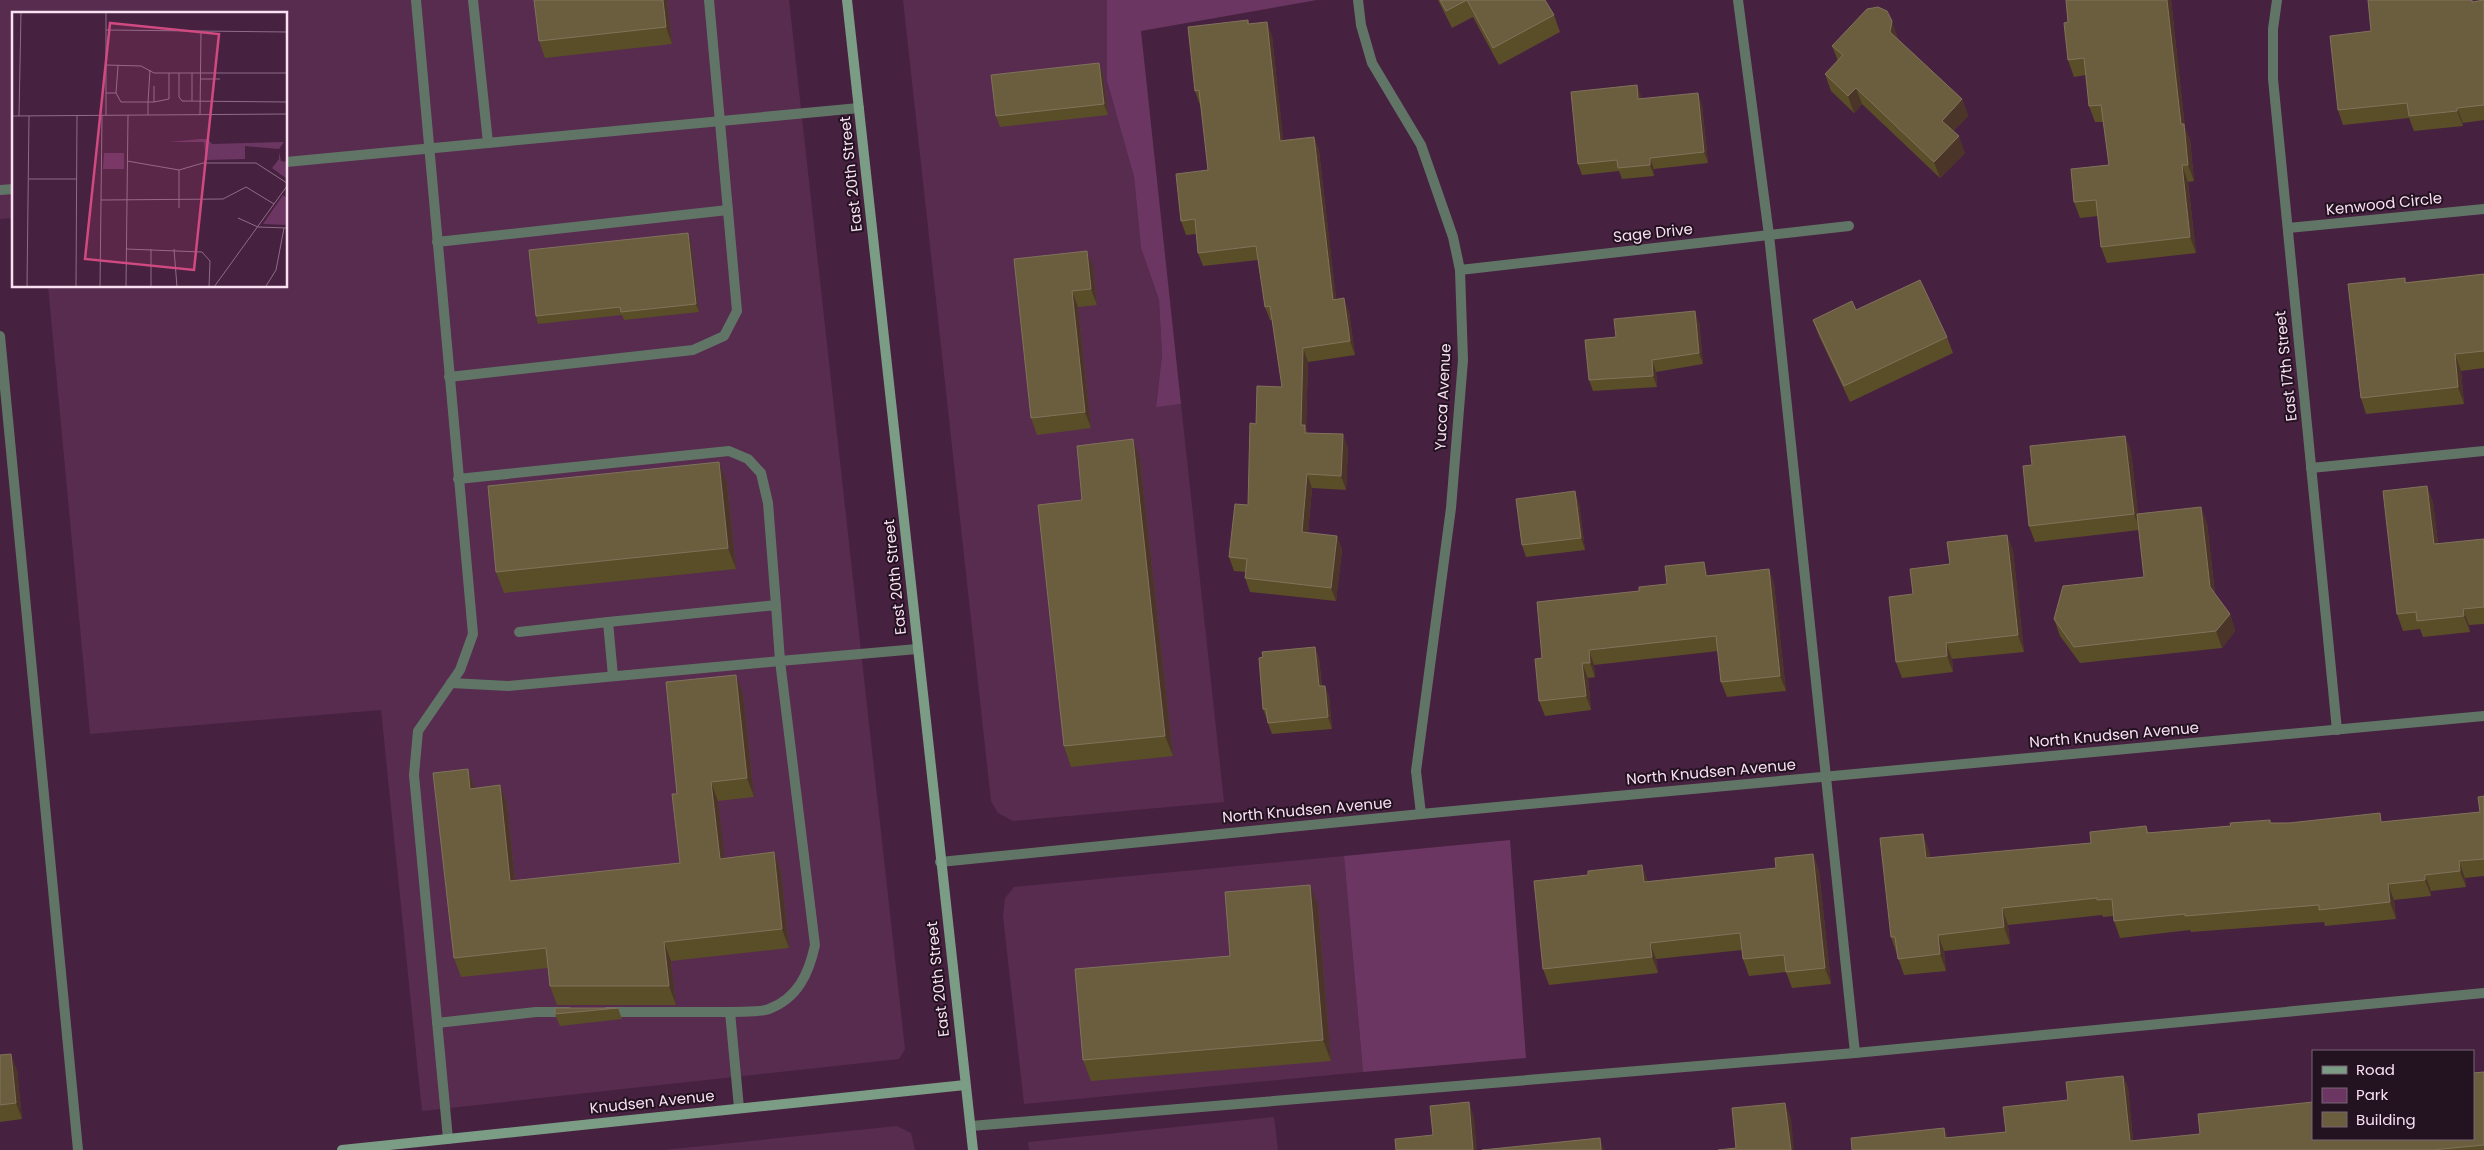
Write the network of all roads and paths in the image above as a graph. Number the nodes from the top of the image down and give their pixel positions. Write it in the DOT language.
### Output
graph roads {
  1 [pos="416,0"];
  2 [pos="473,0"];
  3 [pos="708,0"];
  4 [pos="847,0"];
  5 [pos="1358,0"];
  6 [pos="1738,0"];
  7 [pos="2277,0"];
  8 [pos="859,108"];
  9 [pos="720,120"];
  10 [pos="488,143"];
  11 [pos="428,149"];
  12 [pos="288,162"];
  13 [pos="2484,209"];
  14 [pos="728,210"];
  15 [pos="1850,226"];
  16 [pos="2288,228"];
  17 [pos="1769,235"];
  18 [pos="437,242"];
  19 [pos="1460,270"];
  20 [pos="0,336"];
  21 [pos="449,377"];
  22 [pos="2484,451"];
  23 [pos="2311,468"];
  24 [pos="458,479"];
  25 [pos="776,605"];
  26 [pos="608,622"];
  27 [pos="519,632"];
  28 [pos="918,649"];
  29 [pos="780,661"];
  30 [pos="614,676"];
  31 [pos="451,683"];
  32 [pos="2484,716"];
  33 [pos="2337,730"];
  34 [pos="1827,776"];
  35 [pos="1421,814"];
  36 [pos="940,862"];
  37 [pos="2484,993"];
  38 [pos="574,1012"];
  39 [pos="594,1012"];
  40 [pos="730,1012"];
  41 [pos="437,1022"];
  42 [pos="1855,1053"];
  43 [pos="965,1084"];
  44 [pos="739,1108"];
  45 [pos="971,1126"];
  46 [pos="448,1139"];
  47 [pos="78,1150"];
  48 [pos="342,1150"];
  49 [pos="973,1150"];
  1 -- 11 [label="street"];
  2 -- 10 [label="street"];
  3 -- 9 [label="street"];
  4 -- 8 [label="main road, East 20th Street"];
  5 -- 19 [label="street, Yucca Avenue"];
  6 -- 17 [label="street"];
  7 -- 16 [label="street, East 17th Street"];
  8 -- 9 [label="street"];
  8 -- 28 [label="main road, East 20th Street"];
  9 -- 10 [label="street"];
  9 -- 14 [label="street"];
  10 -- 11 [label="street"];
  11 -- 12 [label="street"];
  11 -- 18 [label="street"];
  13 -- 16 [label="street, Kenwood Circle"];
  14 -- 18 [label="street"];
  14 -- 21 [label="street"];
  15 -- 17 [label="street, Sage Drive"];
  16 -- 23 [label="street, East 17th Street"];
  17 -- 19 [label="street, Sage Drive"];
  17 -- 34 [label="street"];
  18 -- 21 [label="street"];
  19 -- 35 [label="street, Yucca Avenue"];
  20 -- 47 [label="street"];
  21 -- 24 [label="street"];
  22 -- 23 [label="street"];
  23 -- 33 [label="street, East 17th Street"];
  24 -- 25 [label="street"];
  24 -- 31 [label="street"];
  25 -- 26 [label="street"];
  25 -- 29 [label="street"];
  26 -- 27 [label="street"];
  26 -- 30 [label="street"];
  28 -- 29 [label="street"];
  28 -- 36 [label="main road, East 20th Street"];
  29 -- 30 [label="street"];
  29 -- 40 [label="street"];
  30 -- 31 [label="street"];
  31 -- 41 [label="street"];
  32 -- 33 [label="street, North Knudsen Avenue"];
  33 -- 34 [label="street, North Knudsen Avenue"];
  34 -- 35 [label="street, North Knudsen Avenue"];
  34 -- 42 [label="street"];
  35 -- 36 [label="street, North Knudsen Avenue"];
  36 -- 43 [label="main road, East 20th Street"];
  37 -- 42 [label="street"];
  38 -- 41 [label="street"];
  39 -- 40 [label="street"];
  40 -- 44 [label="street"];
  41 -- 46 [label="street"];
  42 -- 45 [label="street"];
  43 -- 44 [label="main road, Knudsen Avenue"];
  43 -- 45 [label="main road, East 20th Street"];
  44 -- 46 [label="main road, Knudsen Avenue"];
  45 -- 49 [label="main road, East 20th Street"];
  46 -- 48 [label="main road, Knudsen Avenue"];
}
